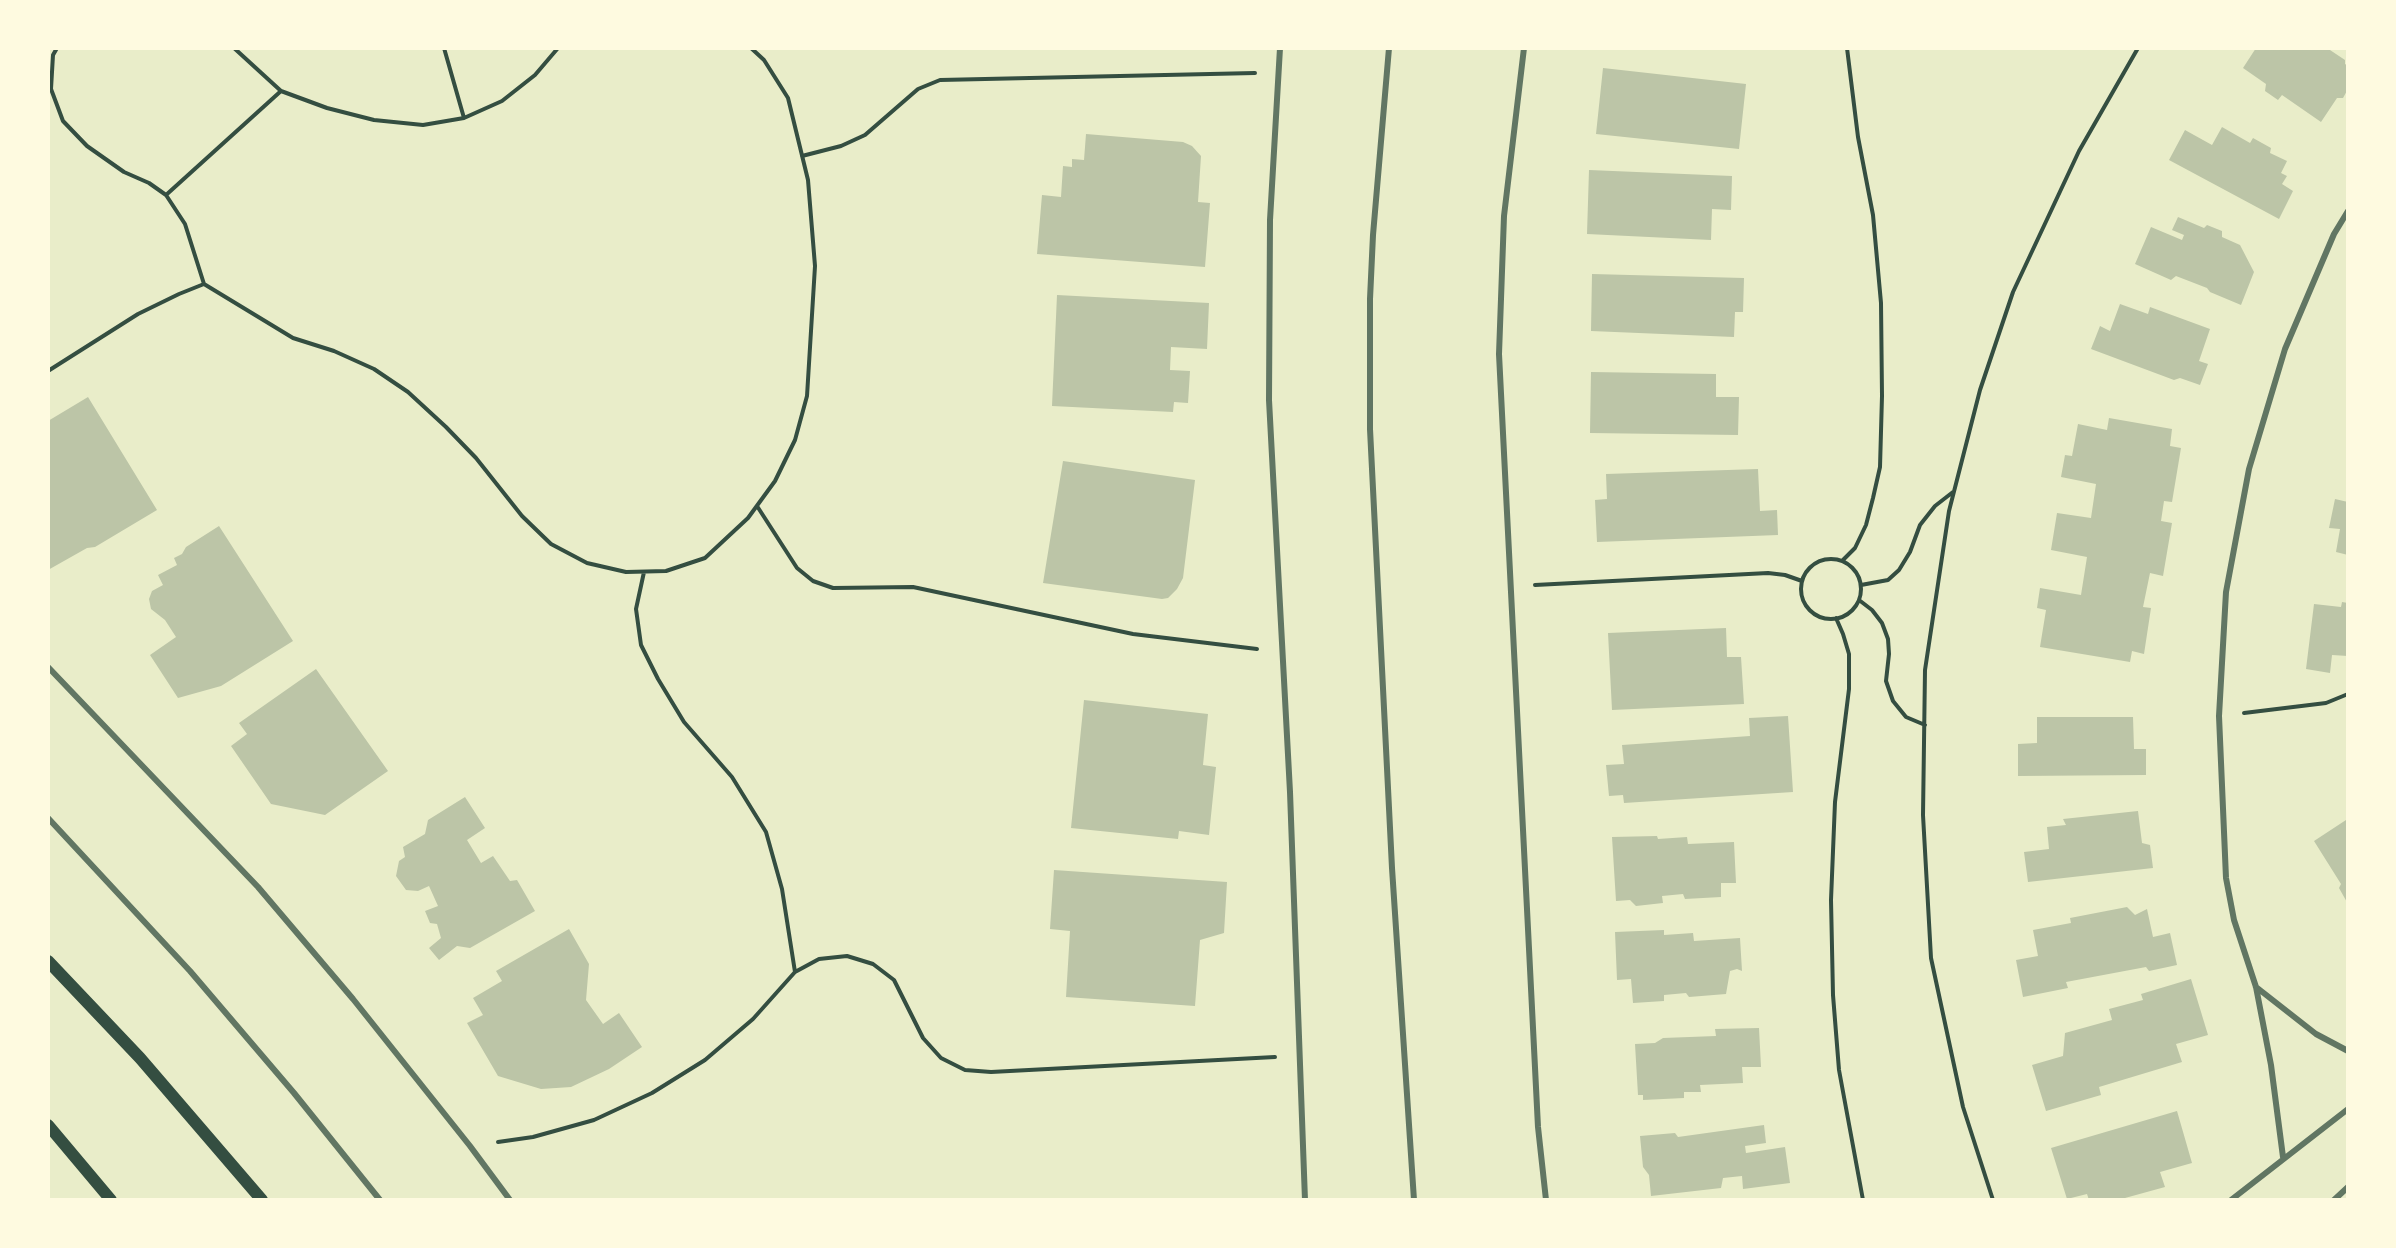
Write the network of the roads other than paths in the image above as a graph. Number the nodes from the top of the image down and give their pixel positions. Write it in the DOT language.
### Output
graph roads {
  1 [pos="1280,48"];
  2 [pos="1389,48"];
  3 [pos="1524,48"];
  4 [pos="2348,211"];
  5 [pos="48,667"];
  6 [pos="48,818"];
  7 [pos="48,961"];
  8 [pos="2256,987"];
  9 [pos="2348,1051"];
  10 [pos="2348,1109"];
  11 [pos="48,1125"];
  12 [pos="2283,1157"];
  13 [pos="2348,1187"];
  14 [pos="111,1200"];
  15 [pos="262,1200"];
  16 [pos="380,1200"];
  17 [pos="510,1200"];
  18 [pos="1305,1200"];
  19 [pos="1414,1200"];
  20 [pos="1546,1200"];
  21 [pos="2231,1200"];
  22 [pos="2334,1200"];
  1 -- 18 [label="street"];
  2 -- 19 [label="street"];
  3 -- 20 [label="street"];
  4 -- 8 [label="street"];
  5 -- 17 [label="street"];
  6 -- 16 [label="street"];
  7 -- 15 [label="main road"];
  8 -- 9 [label="street"];
  8 -- 12 [label="street"];
  10 -- 12 [label="street"];
  11 -- 14 [label="main road"];
  12 -- 21 [label="street"];
  13 -- 22 [label="street"];
}
